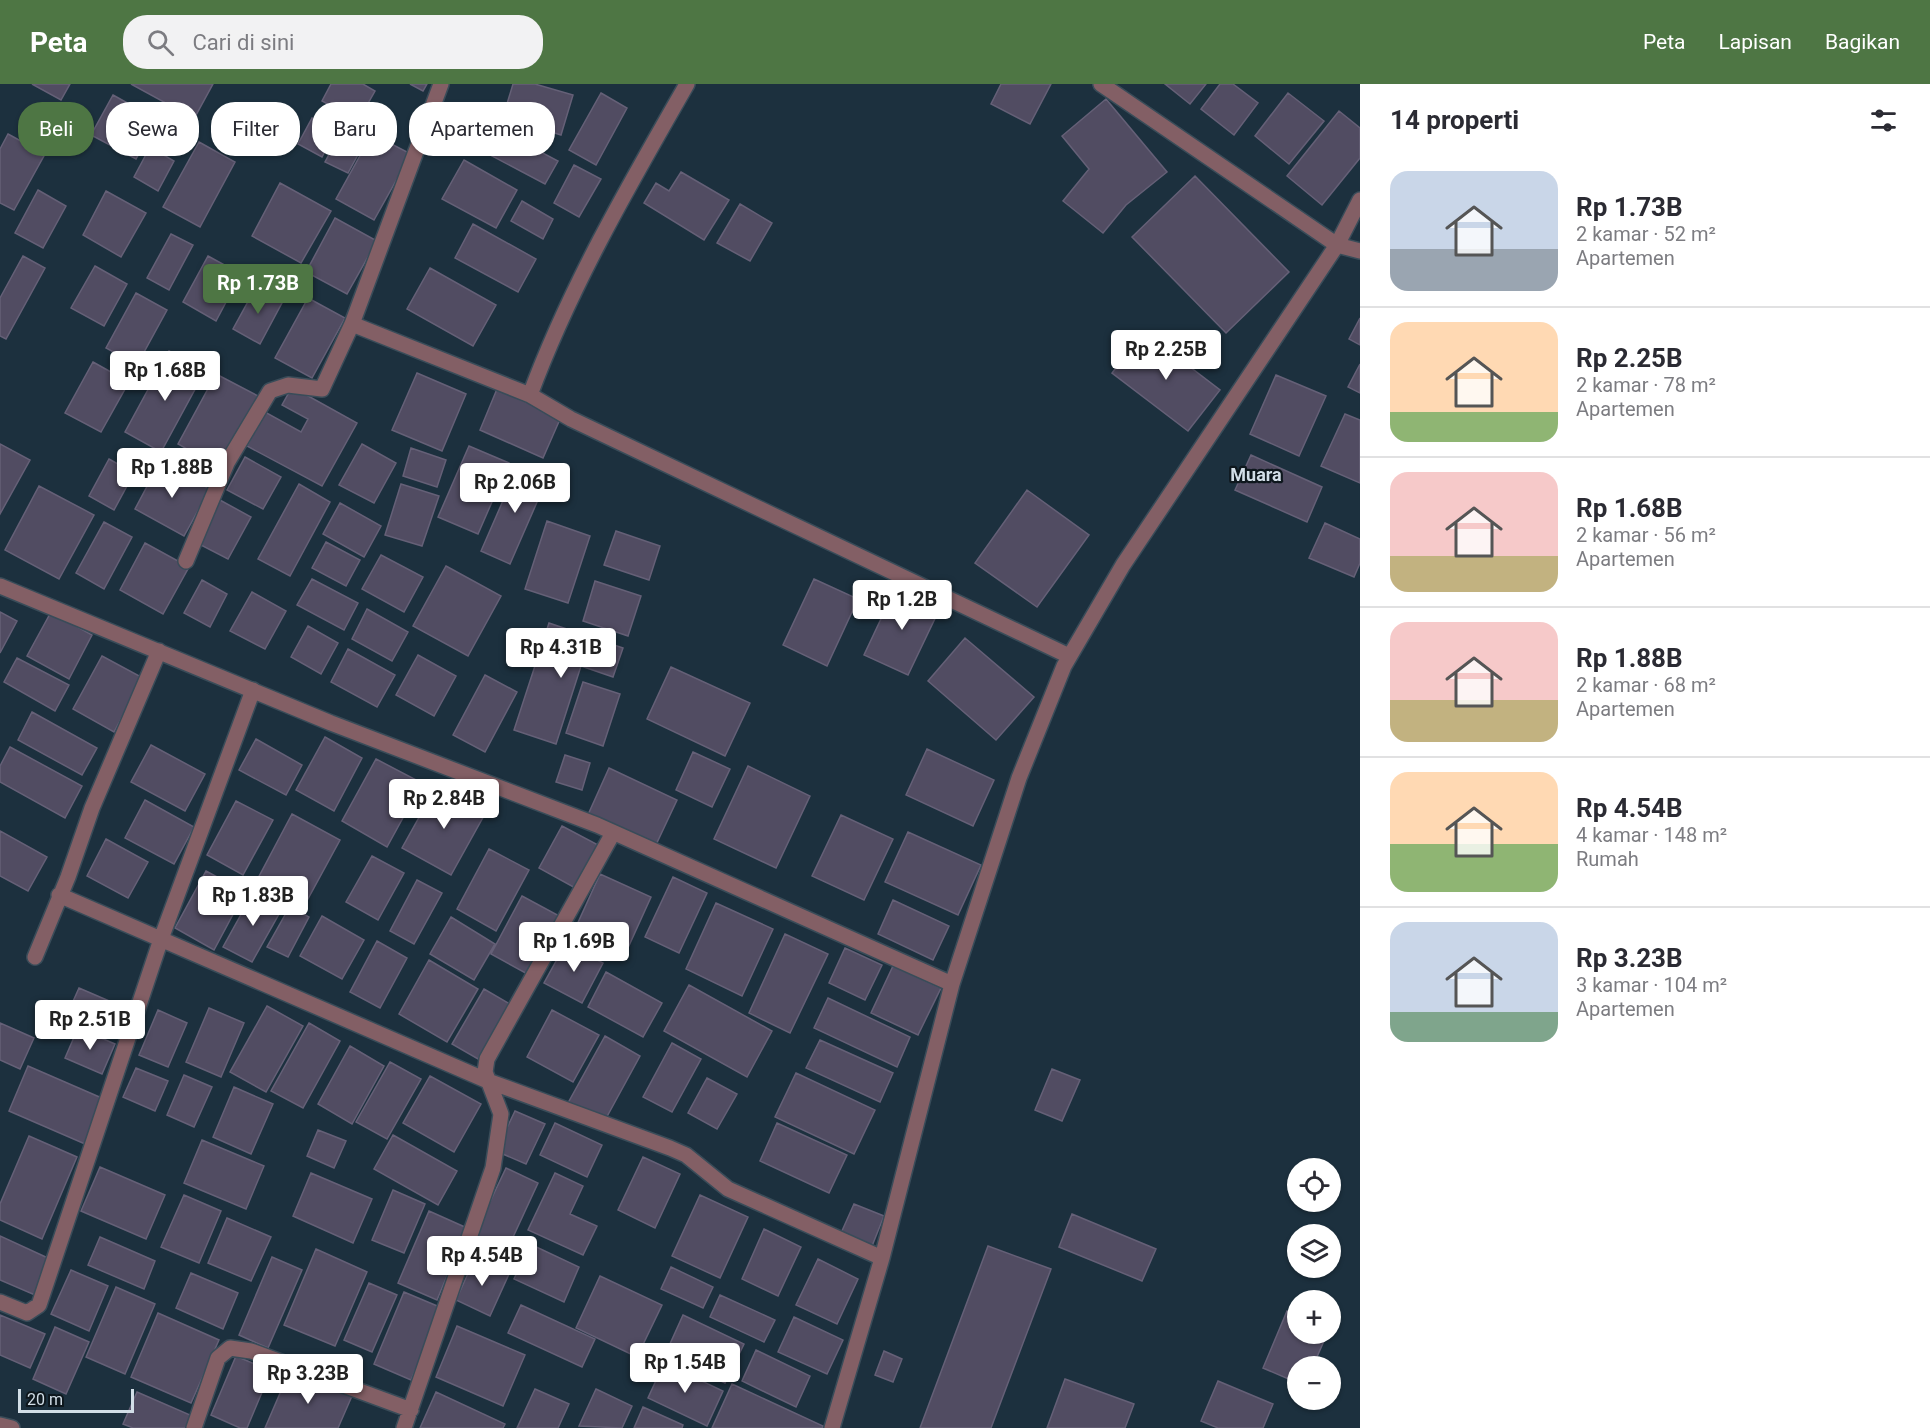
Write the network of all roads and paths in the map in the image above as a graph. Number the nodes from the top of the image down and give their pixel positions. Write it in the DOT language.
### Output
graph roads {
  1 [pos="441,84"];
  2 [pos="687,84"];
  3 [pos="1101,84"];
  4 [pos="1360,201"];
  5 [pos="1337,245"];
  6 [pos="1360,251"];
  7 [pos="352,324"];
  8 [pos="530,396"];
  9 [pos="186,561"];
  10 [pos="0,586"];
  11 [pos="159,651"];
  12 [pos="1069,656"];
  13 [pos="253,690"];
  14 [pos="613,833"];
  15 [pos="59,895"];
  16 [pos="161,939"];
  17 [pos="35,957"];
  18 [pos="952,984"];
  19 [pos="488,1081"];
  20 [pos="882,1258"];
  21 [pos="0,1302"];
  22 [pos="411,1410"];
  23 [pos="0,1425"];
  24 [pos="12,1428"];
  25 [pos="194,1428"];
  26 [pos="404,1428"];
  27 [pos="832,1428"];
  1 -- 7 [label="street"];
  2 -- 8 [label="street"];
  3 -- 5 [label="street"];
  4 -- 5 [label="street"];
  5 -- 6 [label="street"];
  5 -- 12 [label="street"];
  7 -- 8 [label="street"];
  7 -- 9 [label="street"];
  8 -- 12 [label="street"];
  10 -- 11 [label="street"];
  11 -- 13 [label="street"];
  11 -- 15 [label="street"];
  12 -- 18 [label="street"];
  13 -- 14 [label="street"];
  13 -- 16 [label="street"];
  14 -- 18 [label="street"];
  14 -- 19 [label="street"];
  15 -- 16 [label="street"];
  15 -- 17 [label="street"];
  16 -- 19 [label="street"];
  16 -- 21 [label="street"];
  18 -- 20 [label="street"];
  19 -- 20 [label="street"];
  19 -- 22 [label="street"];
  20 -- 27 [label="street"];
  22 -- 25 [label="street"];
  22 -- 26 [label="street"];
  23 -- 24 [label="street"];
}
